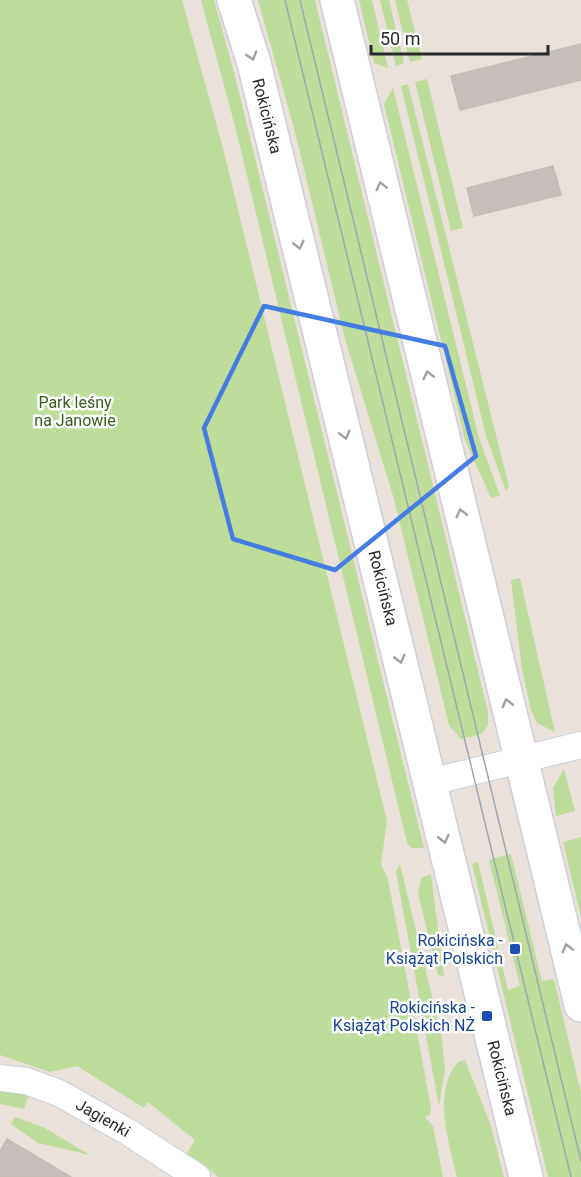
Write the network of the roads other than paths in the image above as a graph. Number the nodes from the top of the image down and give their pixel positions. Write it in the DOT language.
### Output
graph roads {
  1 [pos="234,0"];
  2 [pos="337,0"];
  3 [pos="581,746"];
  4 [pos="521,760"];
  5 [pos="430,782"];
  6 [pos="581,1005"];
  7 [pos="0,1077"];
  8 [pos="197,1177"];
  9 [pos="526,1177"];
  1 -- 5 [label="main road, Rokicińska, one-way"];
  4 -- 2 [label="main road, one-way"];
  3 -- 4 [label="street"];
  4 -- 5 [label="street"];
  6 -- 4 [label="main road, one-way"];
  5 -- 9 [label="main road, Rokicińska, one-way"];
  7 -- 8 [label="street, Jagienki"];
}
